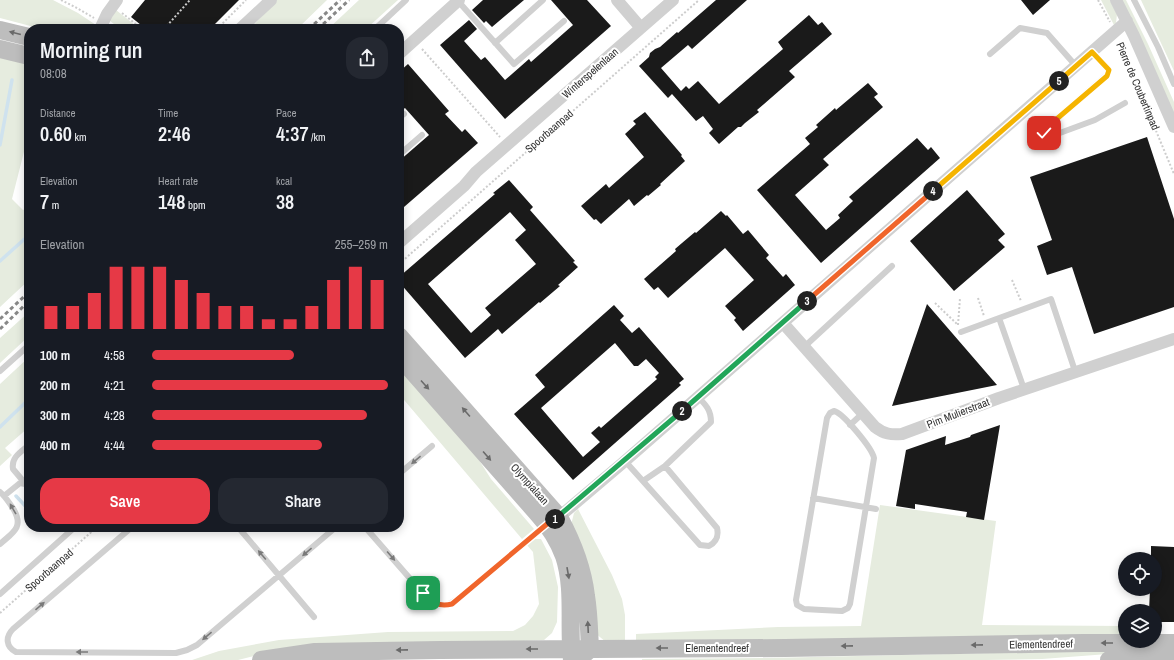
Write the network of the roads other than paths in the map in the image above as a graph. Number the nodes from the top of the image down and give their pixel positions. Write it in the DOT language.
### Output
graph roads {
  1 [pos="271,0"];
  2 [pos="406,0"];
  3 [pos="458,0"];
  4 [pos="543,0"];
  5 [pos="617,0"];
  6 [pos="673,0"];
  7 [pos="1116,0"];
  8 [pos="1134,0"];
  9 [pos="115,3"];
  10 [pos="564,21"];
  11 [pos="1127,21"];
  12 [pos="102,24"];
  13 [pos="245,24"];
  14 [pos="380,24"];
  15 [pos="641,28"];
  16 [pos="0,30"];
  17 [pos="24,36"];
  18 [pos="495,43"];
  19 [pos="0,49"];
  20 [pos="404,50"];
  21 [pos="1092,52"];
  22 [pos="990,54"];
  23 [pos="24,55"];
  24 [pos="1076,66"];
  25 [pos="1174,84"];
  26 [pos="1125,103"];
  27 [pos="1174,127"];
  28 [pos="422,134"];
  29 [pos="404,150"];
  30 [pos="404,239"];
  31 [pos="892,266"];
  32 [pos="999,318"];
  33 [pos="783,323"];
  34 [pos="961,332"];
  35 [pos="1174,339"];
  36 [pos="404,342"];
  37 [pos="804,346"];
  38 [pos="24,349"];
  39 [pos="404,361"];
  40 [pos="0,371"];
  41 [pos="1076,371"];
  42 [pos="1024,389"];
  43 [pos="698,397"];
  44 [pos="863,413"];
  45 [pos="850,425"];
  46 [pos="432,446"];
  47 [pos="24,450"];
  48 [pos="625,461"];
  49 [pos="664,466"];
  50 [pos="404,470"];
  51 [pos="643,481"];
  52 [pos="24,482"];
  53 [pos="24,485"];
  54 [pos="2,494"];
  55 [pos="813,498"];
  56 [pos="866,507"];
  57 [pos="876,509"];
  58 [pos="553,521"];
  59 [pos="69,532"];
  60 [pos="126,532"];
  61 [pos="242,532"];
  62 [pos="330,532"];
  63 [pos="369,532"];
  64 [pos="0,544"];
  65 [pos="279,576"];
  66 [pos="0,594"];
  67 [pos="314,617"];
  68 [pos="1174,643"];
  69 [pos="578,655"];
  70 [pos="1174,658"];
  71 [pos="261,660"];
  72 [pos="1109,660"];
  1 -- 13 [label="street"];
  2 -- 14 [label="lane"];
  3 -- 18 [label="lane"];
  3 -- 20 [label="street"];
  4 -- 18 [label="lane"];
  5 -- 15 [label="street"];
  6 -- 15 [label="street, Winterspelenlaan"];
  7 -- 11 [label="street"];
  8 -- 25 [label="lane"];
  9 -- 12 [label="street"];
  10 -- 18 [label="lane"];
  11 -- 21 [label="street"];
  11 -- 27 [label="street"];
  15 -- 30 [label="street, Winterspelenlaan"];
  17 -- 16 [label="main road, one-way"];
  19 -- 23 [label="main road"];
  21 -- 24 [label="street"];
  21 -- 26 [label="lane"];
  22 -- 24 [label="lane"];
  24 -- 33 [label="street"];
  28 -- 29 [label="lane"];
  31 -- 37 [label="lane"];
  32 -- 34 [label="lane"];
  32 -- 41 [label="lane"];
  32 -- 42 [label="lane"];
  33 -- 37 [label="street, Pim Mulierstraat"];
  33 -- 43 [label="street"];
  35 -- 41 [label="street, Pim Mulierstraat"];
  58 -- 36 [label="main road, Olympialaan, one-way"];
  37 -- 44 [label="street, Pim Mulierstraat"];
  38 -- 40 [label="lane"];
  39 -- 58 [label="main road, Olympialaan, one-way"];
  41 -- 42 [label="street, Pim Mulierstraat"];
  42 -- 44 [label="street, Pim Mulierstraat"];
  43 -- 48 [label="street"];
  43 -- 49 [label="lane"];
  44 -- 45 [label="lane"];
  45 -- 55 [label="lane"];
  45 -- 56 [label="lane"];
  46 -- 50 [label="lane, one-way"];
  47 -- 52 [label="lane"];
  48 -- 51 [label="lane"];
  48 -- 58 [label="street"];
  49 -- 51 [label="lane"];
  49 -- 51 [label="lane"];
  53 -- 54 [label="lane"];
  64 -- 54 [label="lane, one-way"];
  55 -- 56 [label="lane"];
  55 -- 56 [label="lane"];
  56 -- 57 [label="lane"];
  63 -- 58 [label="lane, one-way"];
  58 -- 69 [label="main road, Olympialaan"];
  59 -- 66 [label="lane"];
  65 -- 60 [label="lane, one-way"];
  65 -- 61 [label="lane, one-way"];
  62 -- 65 [label="lane, one-way"];
  65 -- 67 [label="lane"];
  68 -- 69 [label="main road, Elementendreef, one-way"];
  69 -- 71 [label="main road, Elementendreef, one-way"];
  70 -- 72 [label="main road"];
}
